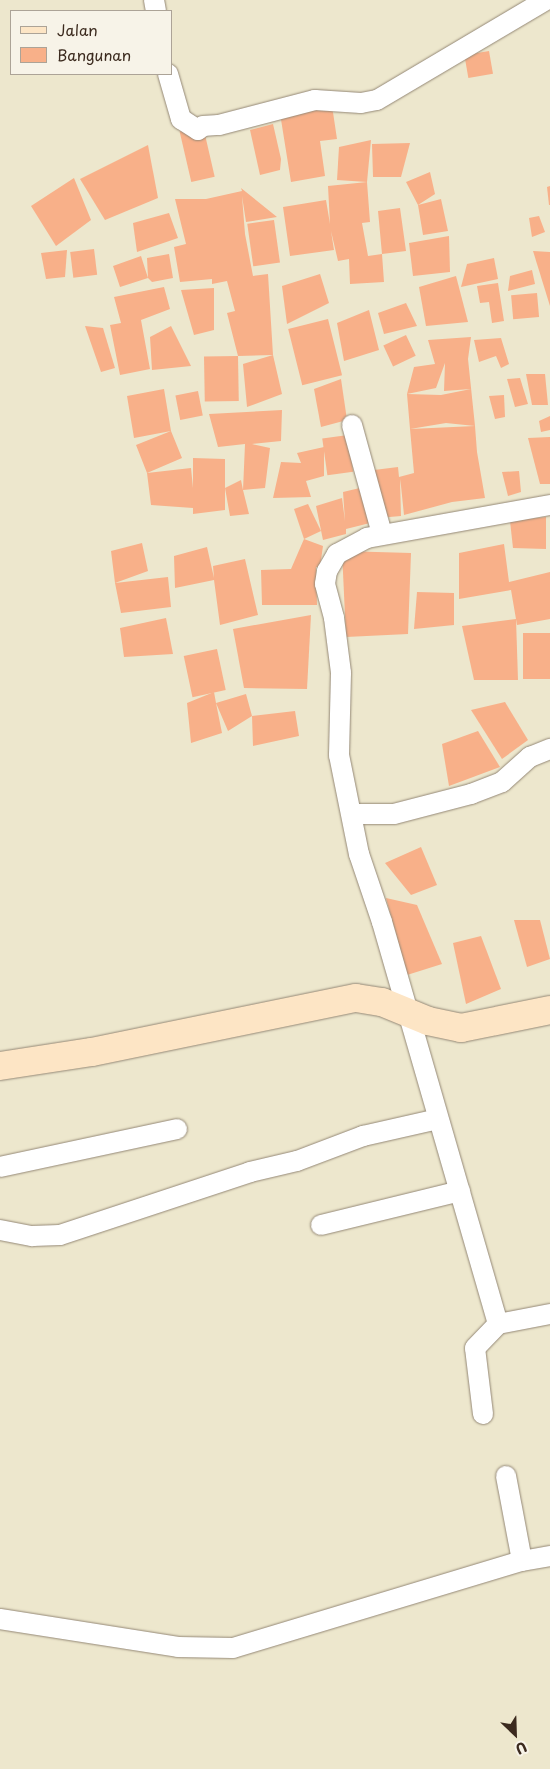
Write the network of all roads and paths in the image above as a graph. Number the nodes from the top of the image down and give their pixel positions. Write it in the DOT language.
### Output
graph roads {
  1 [pos="546,0"];
  2 [pos="168,75"];
  3 [pos="352,424"];
  4 [pos="550,505"];
  5 [pos="382,534"];
  6 [pos="550,748"];
  7 [pos="352,814"];
  8 [pos="406,1009"];
  9 [pos="550,1010"];
  10 [pos="0,1066"];
  11 [pos="438,1119"];
  12 [pos="177,1129"];
  13 [pos="0,1167"];
  14 [pos="460,1191"];
  15 [pos="320,1225"];
  16 [pos="0,1230"];
  17 [pos="550,1314"];
  18 [pos="498,1324"];
  19 [pos="483,1414"];
  20 [pos="506,1476"];
  21 [pos="550,1556"];
  22 [pos="522,1561"];
  23 [pos="0,1619"];
  1 -- 2 [label="street"];
  3 -- 5 [label="street"];
  4 -- 5 [label="street"];
  5 -- 7 [label="street"];
  6 -- 7 [label="street"];
  7 -- 8 [label="street"];
  8 -- 9 [label="street"];
  8 -- 10 [label="street"];
  8 -- 11 [label="street"];
  11 -- 14 [label="street"];
  11 -- 16 [label="street"];
  12 -- 13 [label="street"];
  14 -- 15 [label="street"];
  14 -- 18 [label="street"];
  17 -- 18 [label="street"];
  18 -- 19 [label="street"];
  20 -- 22 [label="street"];
  21 -- 22 [label="street"];
  22 -- 23 [label="street"];
}
